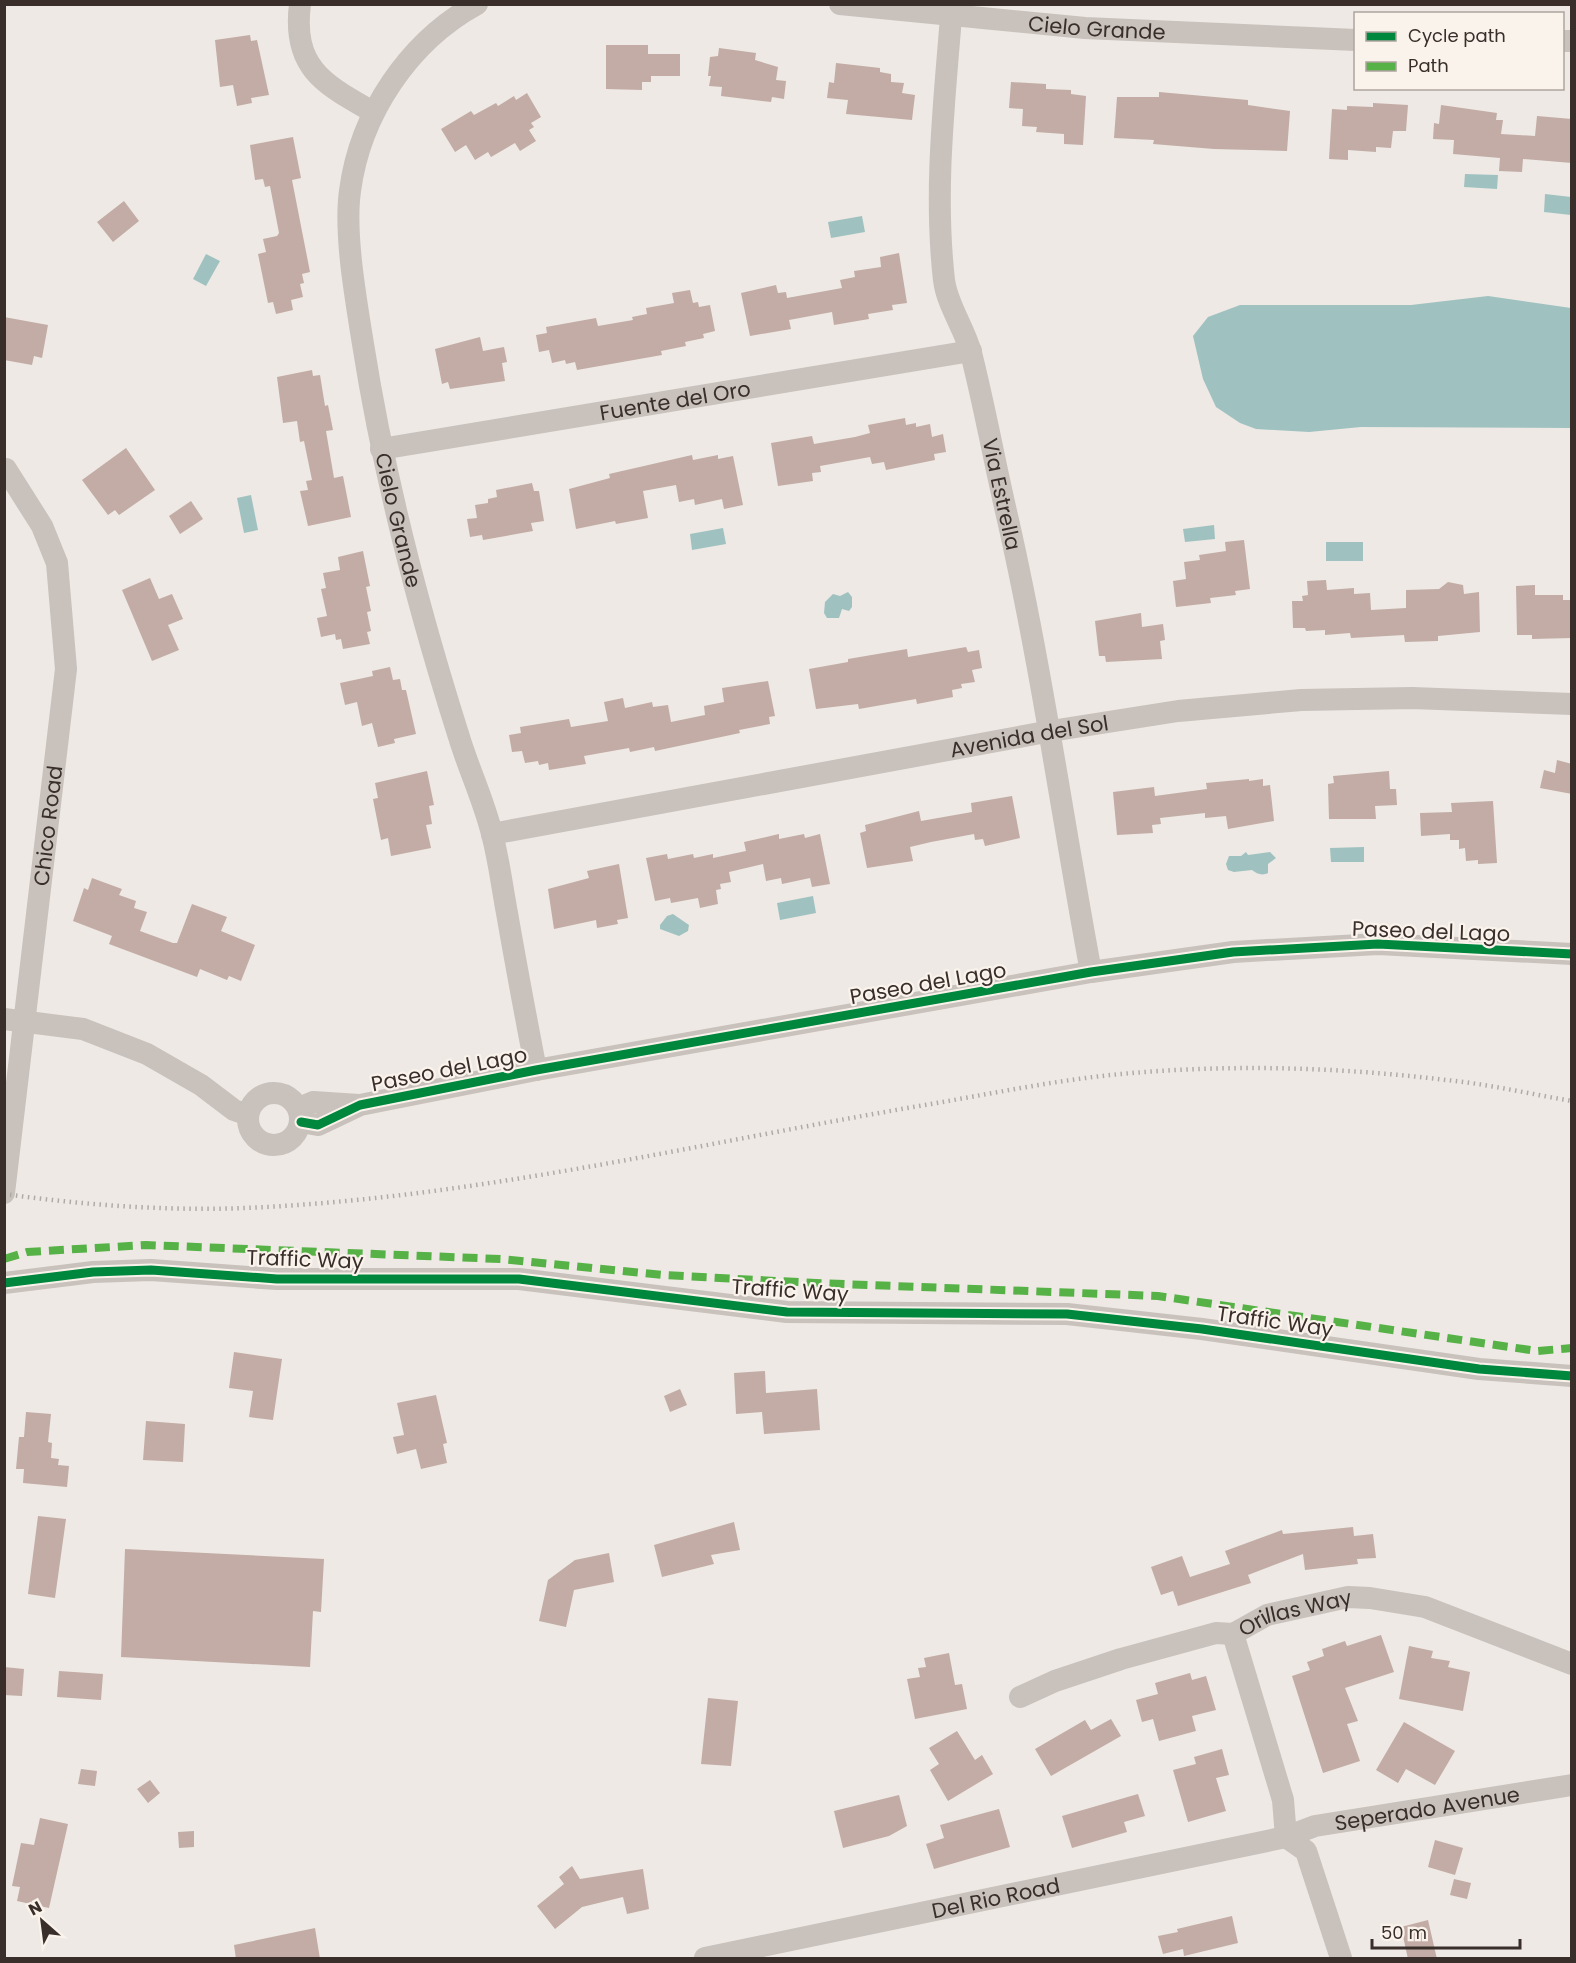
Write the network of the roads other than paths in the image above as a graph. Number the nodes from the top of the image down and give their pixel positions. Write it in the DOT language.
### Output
graph roads {
  1 [pos="300,4"];
  2 [pos="477,4"];
  3 [pos="840,4"];
  4 [pos="454,10"];
  5 [pos="951,17"];
  6 [pos="1354,40"];
  7 [pos="373,112"];
  8 [pos="971,351"];
  9 [pos="381,449"];
  10 [pos="6,469"];
  11 [pos="1572,704"];
  12 [pos="1051,731"];
  13 [pos="492,834"];
  14 [pos="1572,954"];
  15 [pos="1091,972"];
  16 [pos="14,1021"];
  17 [pos="536,1070"];
  18 [pos="248,1115"];
  19 [pos="300,1115"];
  20 [pos="4,1193"];
  21 [pos="4,1283"];
  22 [pos="1572,1376"];
  23 [pos="1233,1634"];
  24 [pos="1572,1664"];
  25 [pos="1020,1698"];
  26 [pos="1572,1785"];
  27 [pos="1286,1837"];
  28 [pos="705,1959"];
  29 [pos="1341,1959"];
  1 -- 7 [label="street"];
  2 -- 4 [label="street, Cielo Grande"];
  3 -- 5 [label="street, Cielo Grande"];
  4 -- 7 [label="street, Cielo Grande"];
  5 -- 6 [label="street, Cielo Grande"];
  5 -- 8 [label="street, Via Estrella"];
  7 -- 9 [label="street, Cielo Grande"];
  8 -- 9 [label="street, Fuente del Oro"];
  8 -- 12 [label="street, Via Estrella"];
  9 -- 13 [label="street, Cielo Grande"];
  10 -- 16 [label="street, Chico Road"];
  11 -- 12 [label="street, Avenida del Sol"];
  12 -- 13 [label="street, Avenida del Sol"];
  12 -- 15 [label="street, Via Estrella"];
  13 -- 17 [label="street, Cielo Grande"];
  14 -- 15 [label="street, Paseo del Lago"];
  15 -- 17 [label="street, Paseo del Lago"];
  16 -- 18 [label="street"];
  16 -- 20 [label="street, Chico Road"];
  17 -- 19 [label="street, Paseo del Lago"];
  18 -- 19 [label="street"];
  18 -- 19 [label="street"];
  21 -- 22 [label="street, Traffic Way"];
  23 -- 24 [label="street, Orillas Way"];
  23 -- 25 [label="street, Orillas Way"];
  23 -- 27 [label="street"];
  26 -- 27 [label="street, Seperado Avenue"];
  27 -- 28 [label="street, Del Rio Road"];
  27 -- 29 [label="street"];
}
